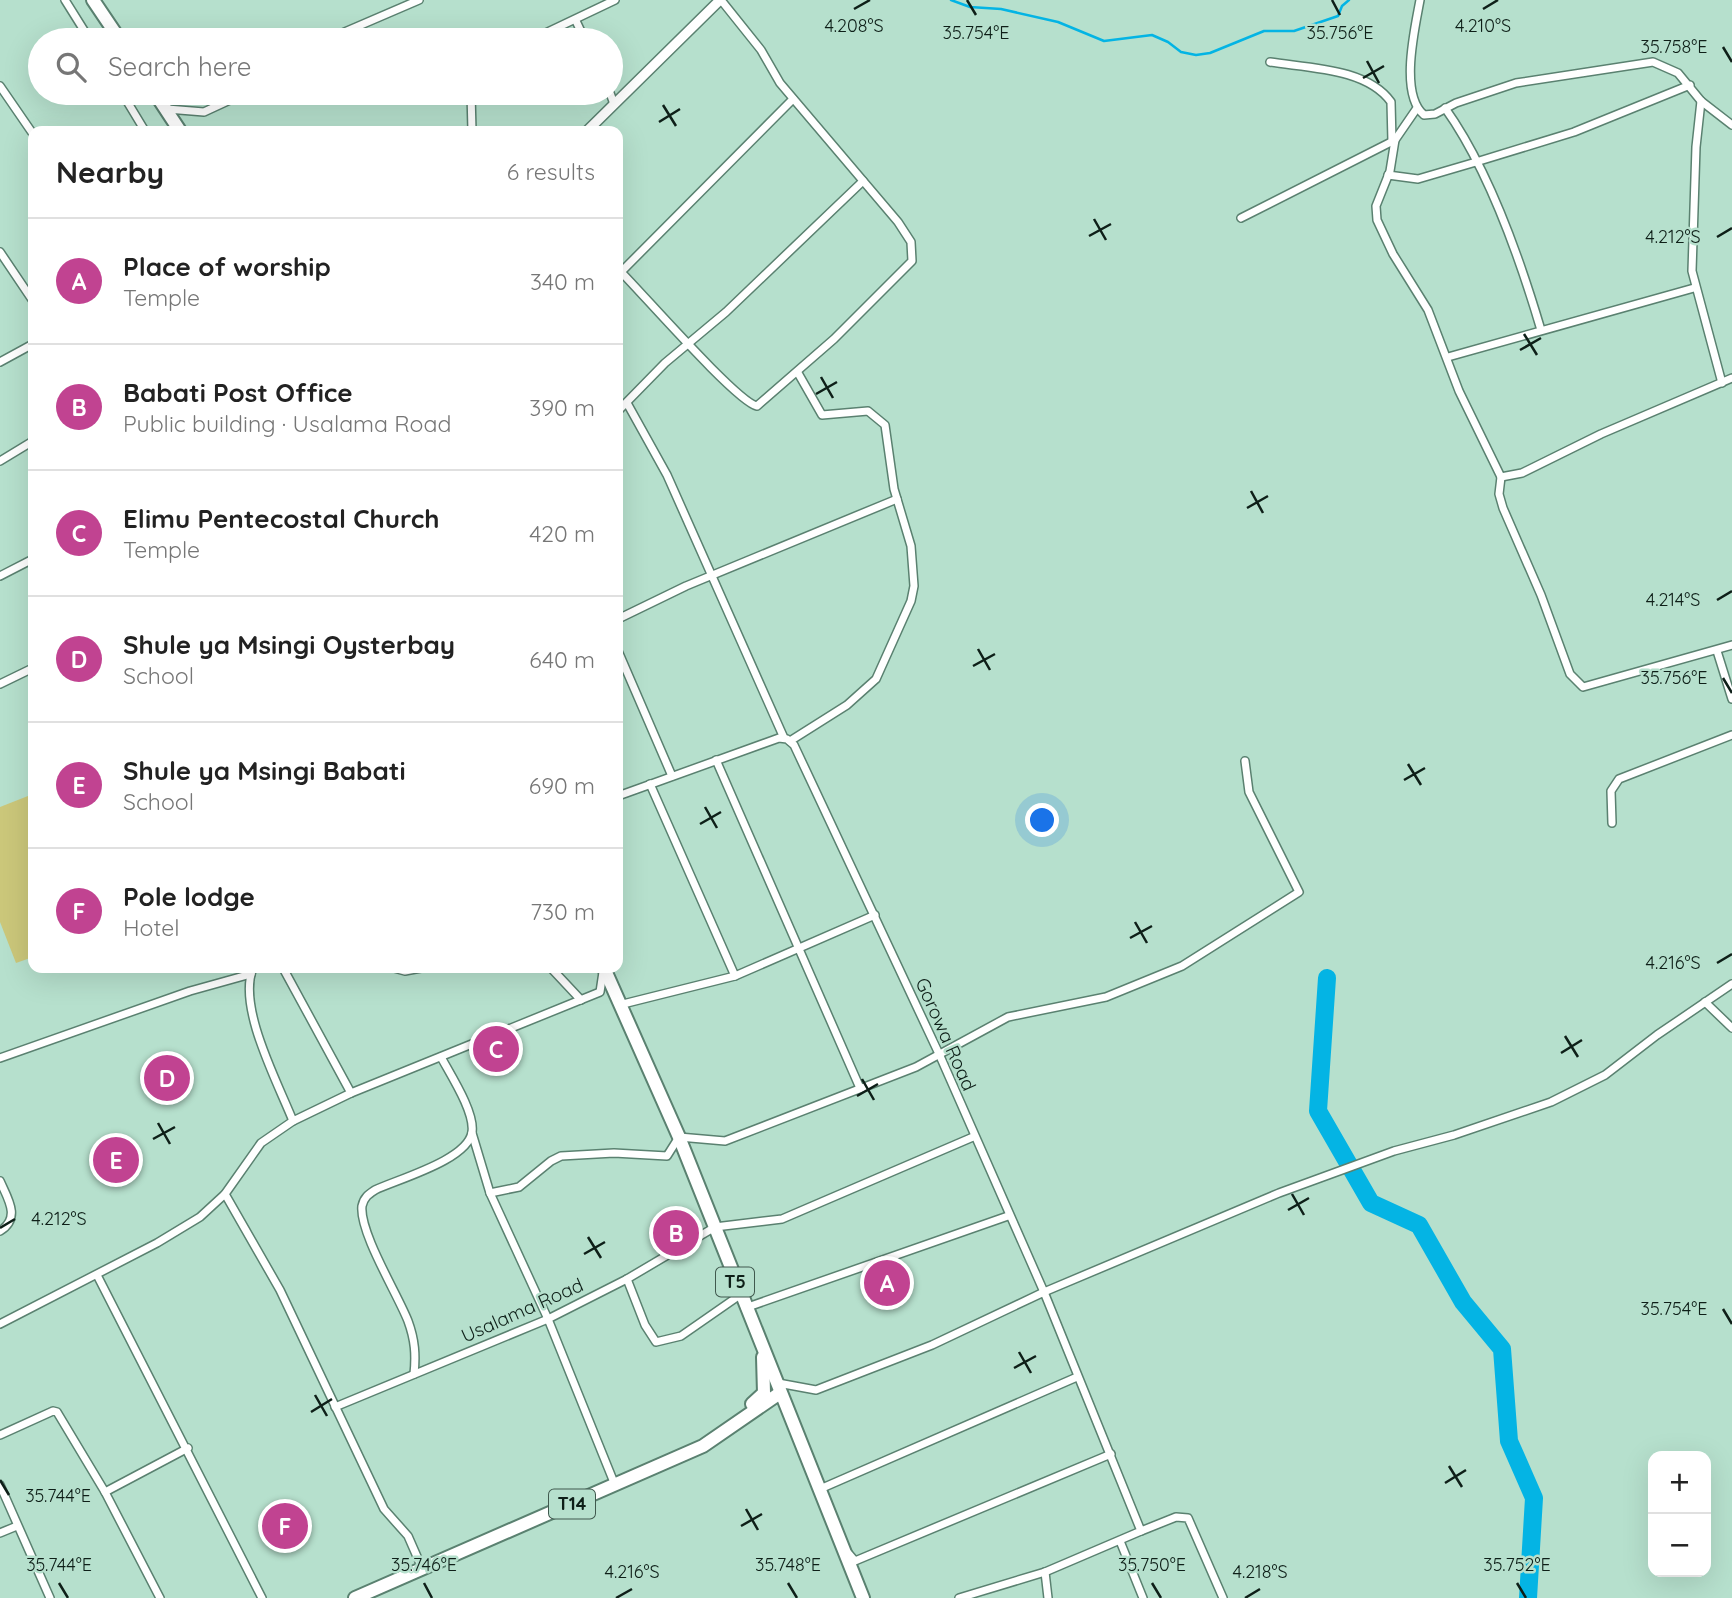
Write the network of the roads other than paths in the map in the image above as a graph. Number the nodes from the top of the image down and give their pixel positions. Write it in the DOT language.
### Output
graph roads {
  1 [pos="65,0"];
  2 [pos="93,0"];
  3 [pos="419,0"];
  4 [pos="615,0"];
  5 [pos="721,0"];
  6 [pos="1420,0"];
  7 [pos="576,21"];
  8 [pos="82,28"];
  9 [pos="112,28"];
  10 [pos="355,28"];
  11 [pos="559,28"];
  12 [pos="579,28"];
  13 [pos="1270,62"];
  14 [pos="1690,85"];
  15 [pos="1,89"];
  16 [pos="623,95"];
  17 [pos="793,99"];
  18 [pos="1701,101"];
  19 [pos="129,105"];
  20 [pos="163,105"];
  21 [pos="220,105"];
  22 [pos="471,105"];
  23 [pos="613,105"];
  24 [pos="1417,108"];
  25 [pos="1445,108"];
  26 [pos="166,109"];
  27 [pos="1732,125"];
  28 [pos="142,126"];
  29 [pos="177,126"];
  30 [pos="472,126"];
  31 [pos="592,126"];
  32 [pos="28,128"];
  33 [pos="1393,141"];
  34 [pos="1476,162"];
  35 [pos="1388,175"];
  36 [pos="863,181"];
  37 [pos="1241,218"];
  38 [pos="1,254"];
  39 [pos="623,271"];
  40 [pos="623,277"];
  41 [pos="1694,288"];
  42 [pos="28,294"];
  43 [pos="1541,330"];
  44 [pos="690,343"];
  45 [pos="28,347"];
  46 [pos="1448,357"];
  47 [pos="0,362"];
  48 [pos="798,373"];
  49 [pos="1732,379"];
  50 [pos="1722,383"];
  51 [pos="627,403"];
  52 [pos="623,407"];
  53 [pos="28,444"];
  54 [pos="0,461"];
  55 [pos="1501,477"];
  56 [pos="897,499"];
  57 [pos="28,562"];
  58 [pos="0,576"];
  59 [pos="712,578"];
  60 [pos="623,617"];
  61 [pos="1732,645"];
  62 [pos="1717,651"];
  63 [pos="623,663"];
  64 [pos="28,670"];
  65 [pos="0,684"];
  66 [pos="1732,699"];
  67 [pos="1732,735"];
  68 [pos="787,739"];
  69 [pos="716,760"];
  70 [pos="1245,761"];
  71 [pos="672,776"];
  72 [pos="650,784"];
  73 [pos="623,794"];
  74 [pos="1612,823"];
  75 [pos="874,915"];
  76 [pos="798,948"];
  77 [pos="246,973"];
  78 [pos="252,973"];
  79 [pos="286,973"];
  80 [pos="556,973"];
  81 [pos="603,973"];
  82 [pos="606,973"];
  83 [pos="735,976"];
  84 [pos="1732,984"];
  85 [pos="581,1000"];
  86 [pos="1705,1002"];
  87 [pos="620,1005"];
  88 [pos="1732,1028"];
  89 [pos="940,1056"];
  90 [pos="441,1057"];
  91 [pos="0,1058"];
  92 [pos="860,1088"];
  93 [pos="351,1093"];
  94 [pos="293,1121"];
  95 [pos="472,1132"];
  96 [pos="679,1137"];
  97 [pos="973,1137"];
  98 [pos="0,1181"];
  99 [pos="490,1192"];
  100 [pos="225,1194"];
  101 [pos="1008,1216"];
  102 [pos="715,1227"];
  103 [pos="0,1231"];
  104 [pos="97,1275"];
  105 [pos="627,1279"];
  106 [pos="1044,1292"];
  107 [pos="743,1302"];
  108 [pos="548,1319"];
  109 [pos="0,1324"];
  110 [pos="762,1350"];
  111 [pos="414,1374"];
  112 [pos="1077,1377"];
  113 [pos="779,1388"];
  114 [pos="335,1407"];
  115 [pos="0,1435"];
  116 [pos="703,1446"];
  117 [pos="188,1448"];
  118 [pos="1111,1454"];
  119 [pos="0,1485"];
  120 [pos="615,1485"];
  121 [pos="820,1489"];
  122 [pos="105,1492"];
  123 [pos="17,1526"];
  124 [pos="1141,1531"];
  125 [pos="0,1533"];
  126 [pos="1120,1541"];
  127 [pos="841,1546"];
  128 [pos="422,1568"];
  129 [pos="1045,1572"];
  130 [pos="50,1598"];
  131 [pos="160,1598"];
  132 [pos="262,1598"];
  133 [pos="355,1598"];
  134 [pos="863,1598"];
  135 [pos="958,1598"];
  136 [pos="1048,1598"];
  137 [pos="1143,1598"];
  138 [pos="1223,1598"];
  1 -- 8 [label="street"];
  2 -- 9 [label="highway"];
  3 -- 10 [label="street"];
  4 -- 7 [label="street"];
  5 -- 16 [label="street"];
  5 -- 17 [label="street"];
  6 -- 24 [label="street"];
  7 -- 11 [label="street"];
  7 -- 12 [label="street"];
  13 -- 33 [label="street"];
  14 -- 18 [label="street"];
  14 -- 25 [label="street"];
  14 -- 34 [label="street"];
  15 -- 32 [label="street"];
  17 -- 36 [label="street"];
  17 -- 39 [label="street"];
  18 -- 27 [label="street"];
  18 -- 41 [label="street"];
  19 -- 28 [label="street"];
  20 -- 26 [label="highway"];
  21 -- 26 [label="street"];
  22 -- 30 [label="street"];
  23 -- 31 [label="street"];
  24 -- 25 [label="street"];
  24 -- 33 [label="street"];
  25 -- 34 [label="street"];
  26 -- 29 [label="highway"];
  33 -- 35 [label="street"];
  33 -- 37 [label="street"];
  34 -- 35 [label="street"];
  34 -- 43 [label="street"];
  35 -- 46 [label="street"];
  36 -- 44 [label="street"];
  36 -- 48 [label="street"];
  38 -- 42 [label="street"];
  40 -- 44 [label="street"];
  41 -- 43 [label="street"];
  41 -- 50 [label="street"];
  43 -- 46 [label="street"];
  44 -- 48 [label="street"];
  44 -- 51 [label="street"];
  45 -- 47 [label="street"];
  46 -- 55 [label="street"];
  48 -- 56 [label="street"];
  49 -- 50 [label="street"];
  50 -- 55 [label="street"];
  51 -- 52 [label="street"];
  51 -- 59 [label="street, Gorowa Road"];
  53 -- 54 [label="street"];
  55 -- 62 [label="street"];
  56 -- 59 [label="street"];
  56 -- 68 [label="street"];
  57 -- 58 [label="street"];
  59 -- 60 [label="street"];
  59 -- 68 [label="street, Gorowa Road"];
  61 -- 62 [label="street"];
  62 -- 66 [label="street"];
  63 -- 71 [label="street"];
  64 -- 65 [label="street"];
  67 -- 74 [label="street"];
  68 -- 69 [label="street"];
  68 -- 75 [label="street, Gorowa Road"];
  69 -- 71 [label="street"];
  69 -- 76 [label="street"];
  70 -- 89 [label="street"];
  71 -- 72 [label="street"];
  72 -- 73 [label="street"];
  72 -- 83 [label="street"];
  75 -- 76 [label="street"];
  75 -- 89 [label="street, Gorowa Road"];
  76 -- 83 [label="street"];
  76 -- 92 [label="street"];
  77 -- 91 [label="street"];
  78 -- 94 [label="street"];
  79 -- 93 [label="street"];
  80 -- 85 [label="street"];
  81 -- 85 [label="street"];
  82 -- 87 [label="highway, T5"];
  83 -- 87 [label="street"];
  84 -- 86 [label="street"];
  85 -- 90 [label="street"];
  86 -- 88 [label="street"];
  86 -- 106 [label="street"];
  87 -- 96 [label="highway, T5"];
  89 -- 92 [label="street"];
  89 -- 97 [label="street, Gorowa Road"];
  90 -- 93 [label="street"];
  90 -- 95 [label="street"];
  92 -- 96 [label="street"];
  93 -- 94 [label="street"];
  94 -- 100 [label="street"];
  95 -- 99 [label="street"];
  95 -- 111 [label="street"];
  96 -- 99 [label="street"];
  96 -- 102 [label="highway, T5"];
  97 -- 101 [label="street, Gorowa Road"];
  97 -- 102 [label="street"];
  98 -- 103 [label="street"];
  99 -- 108 [label="street"];
  100 -- 104 [label="street"];
  100 -- 114 [label="street"];
  101 -- 106 [label="street, Gorowa Road"];
  101 -- 107 [label="street"];
  102 -- 105 [label="street, Usalama Road"];
  102 -- 107 [label="highway, T5"];
  104 -- 109 [label="street"];
  104 -- 117 [label="street"];
  105 -- 107 [label="street"];
  105 -- 108 [label="street, Usalama Road"];
  106 -- 112 [label="street, Gorowa Road"];
  106 -- 113 [label="street"];
  107 -- 110 [label="highway, T5"];
  108 -- 111 [label="street, Usalama Road"];
  108 -- 120 [label="street"];
  110 -- 113 [label="highway, T5"];
  110 -- 116 [label="highway, T14"];
  111 -- 114 [label="street, Usalama Road"];
  112 -- 118 [label="street, Gorowa Road"];
  112 -- 121 [label="street"];
  113 -- 116 [label="highway, T14"];
  113 -- 121 [label="highway, T5"];
  114 -- 128 [label="street"];
  115 -- 122 [label="street"];
  116 -- 120 [label="highway, T14"];
  117 -- 122 [label="street"];
  117 -- 132 [label="street"];
  118 -- 124 [label="street, Gorowa Road"];
  118 -- 127 [label="street"];
  119 -- 123 [label="street"];
  120 -- 128 [label="highway, T14"];
  121 -- 127 [label="highway, T5"];
  122 -- 131 [label="street"];
  123 -- 125 [label="street"];
  123 -- 130 [label="street"];
  124 -- 126 [label="street"];
  124 -- 138 [label="street"];
  126 -- 129 [label="street"];
  126 -- 137 [label="street"];
  127 -- 134 [label="highway, T5"];
  128 -- 133 [label="highway, T14"];
  129 -- 135 [label="street"];
  129 -- 136 [label="street"];
}
